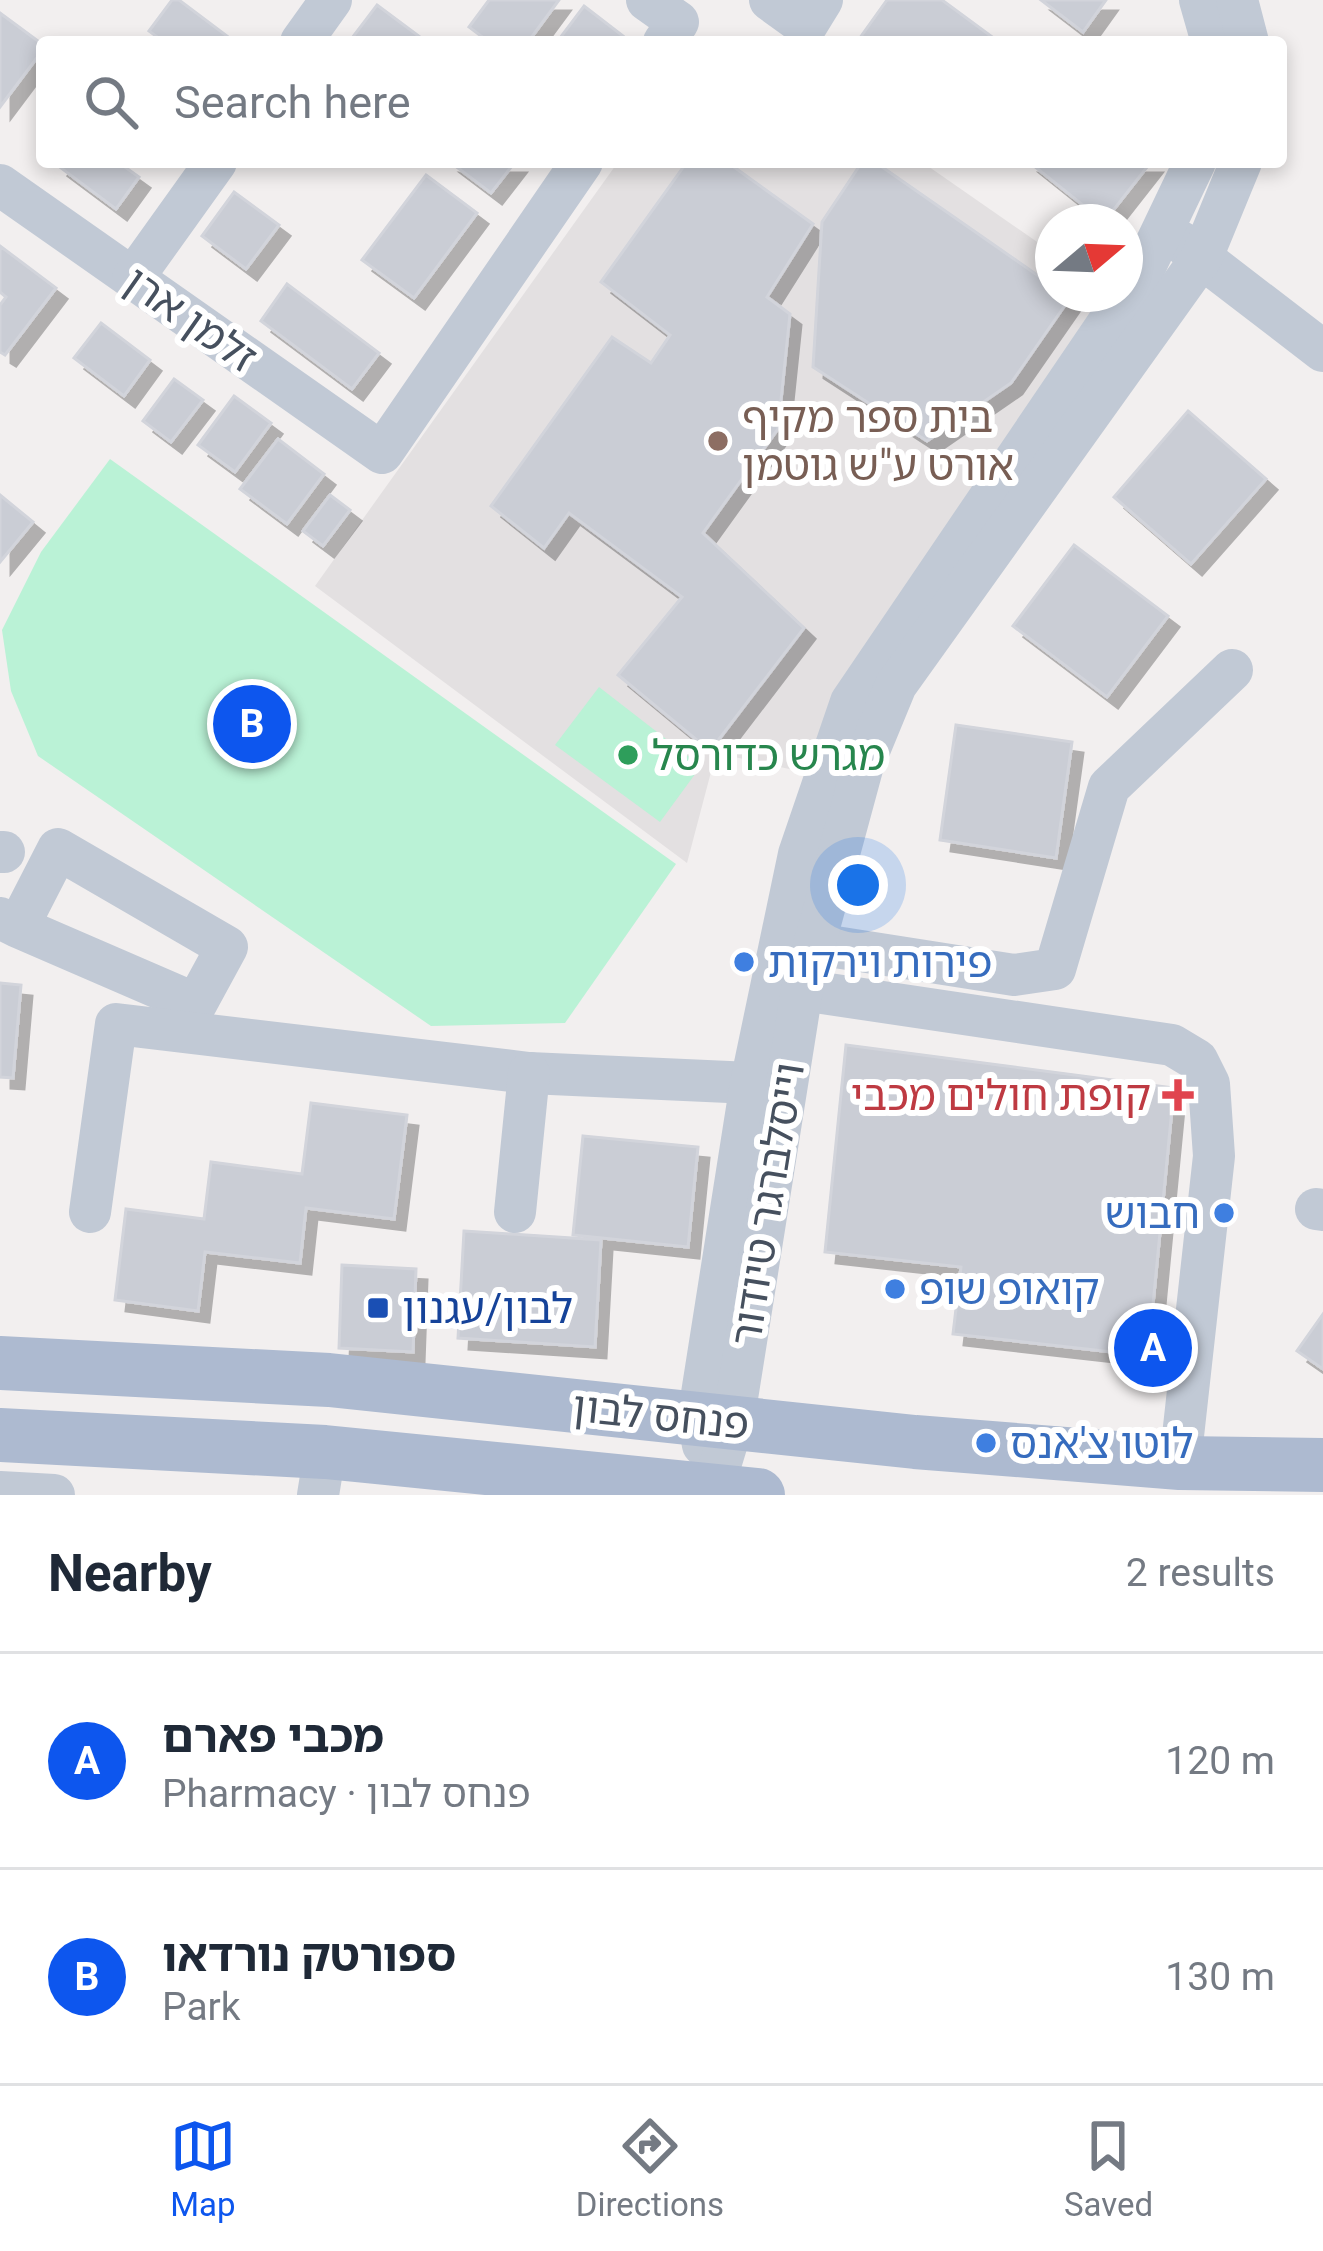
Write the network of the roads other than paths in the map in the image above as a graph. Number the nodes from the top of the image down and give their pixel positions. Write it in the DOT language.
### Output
graph roads {
  1 [pos="331,0"];
  2 [pos="770,0"];
  3 [pos="822,0"];
  4 [pos="1200,0"];
  5 [pos="1237,0"];
  6 [pos="305,36"];
  7 [pos="1210,36"];
  8 [pos="1246,36"];
  9 [pos="212,168"];
  10 [pos="578,168"];
  11 [pos="1193,168"];
  12 [pos="1239,168"];
  13 [pos="0,184"];
  14 [pos="1164,230"];
  15 [pos="1202,257"];
  16 [pos="133,278"];
  17 [pos="1323,351"];
  18 [pos="1232,670"];
  19 [pos="9,922"];
  20 [pos="816,944"];
  21 [pos="802,990"];
  22 [pos="530,1073"];
  23 [pos="768,1086"];
  24 [pos="90,1212"];
  25 [pos="515,1212"];
  26 [pos="0,1363"];
  27 [pos="715,1421"];
  28 [pos="0,1435"];
  29 [pos="1180,1463"];
  30 [pos="1323,1466"];
  31 [pos="321,1474"];
  32 [pos="0,1492"];
  33 [pos="699,1492"];
  34 [pos="54,1495"];
  1 -- 6 [label="street"];
  2 -- 3 [label="street"];
  4 -- 7 [label="street"];
  5 -- 8 [label="street"];
  9 -- 16 [label="street"];
  10 -- 16 [label="street, זלמן ארן"];
  11 -- 14 [label="street, וייסלברגר טיודור"];
  12 -- 15 [label="street, וייסלברגר טיודור"];
  13 -- 16 [label="street, זלמן ארן"];
  14 -- 15 [label="street"];
  14 -- 23 [label="street, וייסלברגר טיודור"];
  15 -- 17 [label="street"];
  15 -- 20 [label="street, וייסלברגר טיודור"];
  18 -- 20 [label="street"];
  19 -- 19 [label="street"];
  20 -- 21 [label="street, וייסלברגר טיודור"];
  21 -- 23 [label="street, וייסלברגר טיודור"];
  21 -- 29 [label="street"];
  22 -- 23 [label="street"];
  22 -- 24 [label="street"];
  22 -- 25 [label="street"];
  23 -- 27 [label="street, וייסלברגר טיודור"];
  26 -- 27 [label="main road, פנחס לבון"];
  27 -- 29 [label="main road, פנחס לבון"];
  27 -- 33 [label="street, וייסלברגר טיודור"];
  28 -- 31 [label="main road, פנחס לבון"];
  29 -- 30 [label="main road, פנחס לבון"];
  31 -- 33 [label="main road, פנחס לבון"];
  32 -- 34 [label="street"];
}
